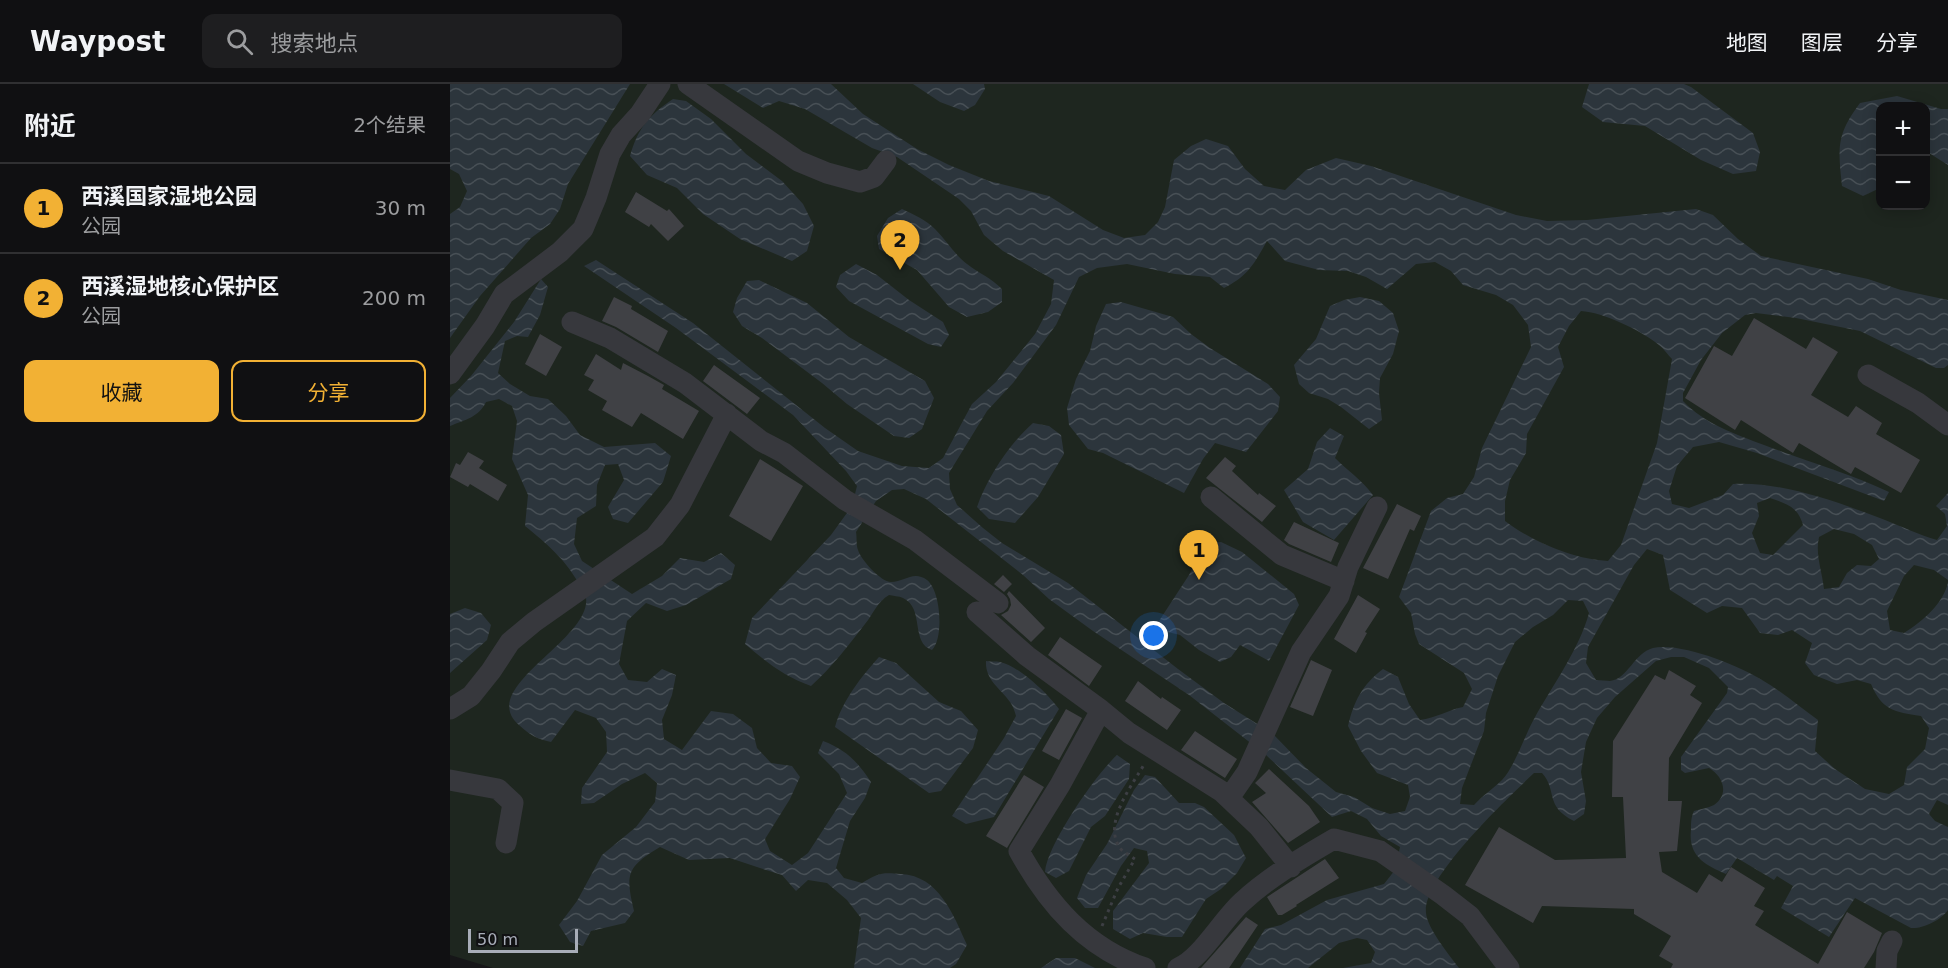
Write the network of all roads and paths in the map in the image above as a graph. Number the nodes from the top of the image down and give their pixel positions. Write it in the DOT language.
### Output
graph roads {
  1 [pos="660,84"];
  2 [pos="688,84"];
  3 [pos="886,161"];
  4 [pos="572,322"];
  5 [pos="450,374"];
  6 [pos="1868,375"];
  7 [pos="727,414"];
  8 [pos="1948,425"];
  9 [pos="1210,497"];
  10 [pos="1377,507"];
  11 [pos="1344,581"];
  12 [pos="998,603"];
  13 [pos="977,612"];
  14 [pos="450,708"];
  15 [pos="1101,710"];
  16 [pos="1154,748"];
  17 [pos="450,780"];
  18 [pos="1229,798"];
  19 [pos="506,843"];
  20 [pos="1291,867"];
  21 [pos="1893,940"];
  22 [pos="1094,941"];
  23 [pos="1145,968"];
  24 [pos="1178,968"];
  25 [pos="1509,968"];
  26 [pos="1886,968"];
  1 -- 5 [label="street"];
  2 -- 3 [label="street"];
  4 -- 7 [label="street"];
  6 -- 8 [label="street"];
  7 -- 12 [label="street"];
  7 -- 14 [label="street"];
  9 -- 11 [label="street"];
  10 -- 11 [label="street"];
  11 -- 18 [label="street"];
  13 -- 15 [label="street"];
  15 -- 16 [label="street"];
  15 -- 22 [label="street"];
  16 -- 18 [label="street"];
  16 -- 22 [label="path"];
  17 -- 19 [label="street"];
  18 -- 20 [label="street"];
  20 -- 24 [label="street"];
  20 -- 25 [label="street"];
  21 -- 26 [label="street"];
  22 -- 23 [label="street"];
}
